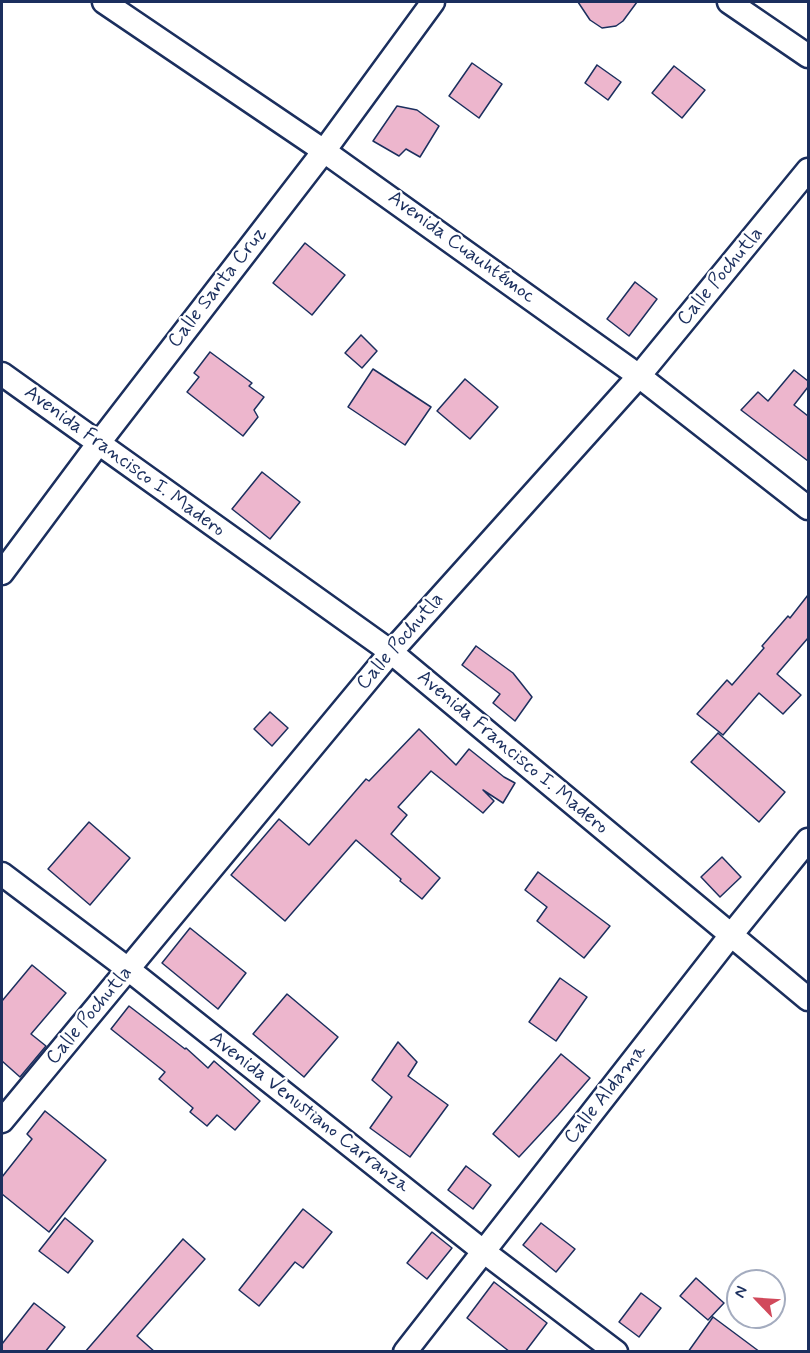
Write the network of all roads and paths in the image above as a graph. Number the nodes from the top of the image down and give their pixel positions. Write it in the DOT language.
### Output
graph roads {
  1 [pos="104,2"];
  2 [pos="433,2"];
  3 [pos="729,2"];
  4 [pos="808,56"];
  5 [pos="324,151"];
  6 [pos="808,170"];
  7 [pos="2,375"];
  8 [pos="639,376"];
  9 [pos="98,444"];
  10 [pos="808,508"];
  11 [pos="2,573"];
  12 [pos="391,652"];
  13 [pos="808,840"];
  14 [pos="2,874"];
  15 [pos="732,935"];
  16 [pos="128,969"];
  17 [pos="808,999"];
  18 [pos="2,1121"];
  19 [pos="483,1251"];
  20 [pos="405,1352"];
  21 [pos="616,1352"];
  1 -- 5 [label="street, Avenida Cuauhtémoc"];
  2 -- 5 [label="street, Calle Santa Cruz"];
  3 -- 4 [label="street"];
  5 -- 8 [label="street, Avenida Cuauhtémoc"];
  5 -- 9 [label="street, Calle Santa Cruz"];
  6 -- 8 [label="street, Calle Pochutla"];
  7 -- 9 [label="street, Avenida Francisco I. Madero"];
  8 -- 10 [label="street, Avenida Cuauhtémoc"];
  8 -- 12 [label="street, Calle Pochutla"];
  9 -- 11 [label="street, Calle Santa Cruz"];
  9 -- 12 [label="street, Avenida Francisco I. Madero"];
  12 -- 15 [label="street, Avenida Francisco I. Madero"];
  12 -- 16 [label="street, Calle Pochutla"];
  13 -- 15 [label="street, Calle Aldama"];
  14 -- 16 [label="street, Avenida Venustiano Carranza"];
  15 -- 17 [label="street, Avenida Francisco I. Madero"];
  15 -- 19 [label="street, Calle Aldama"];
  16 -- 18 [label="street, Calle Pochutla"];
  16 -- 19 [label="street, Avenida Venustiano Carranza"];
  19 -- 20 [label="street, Calle Aldama"];
  19 -- 21 [label="street, Avenida Venustiano Carranza"];
}
